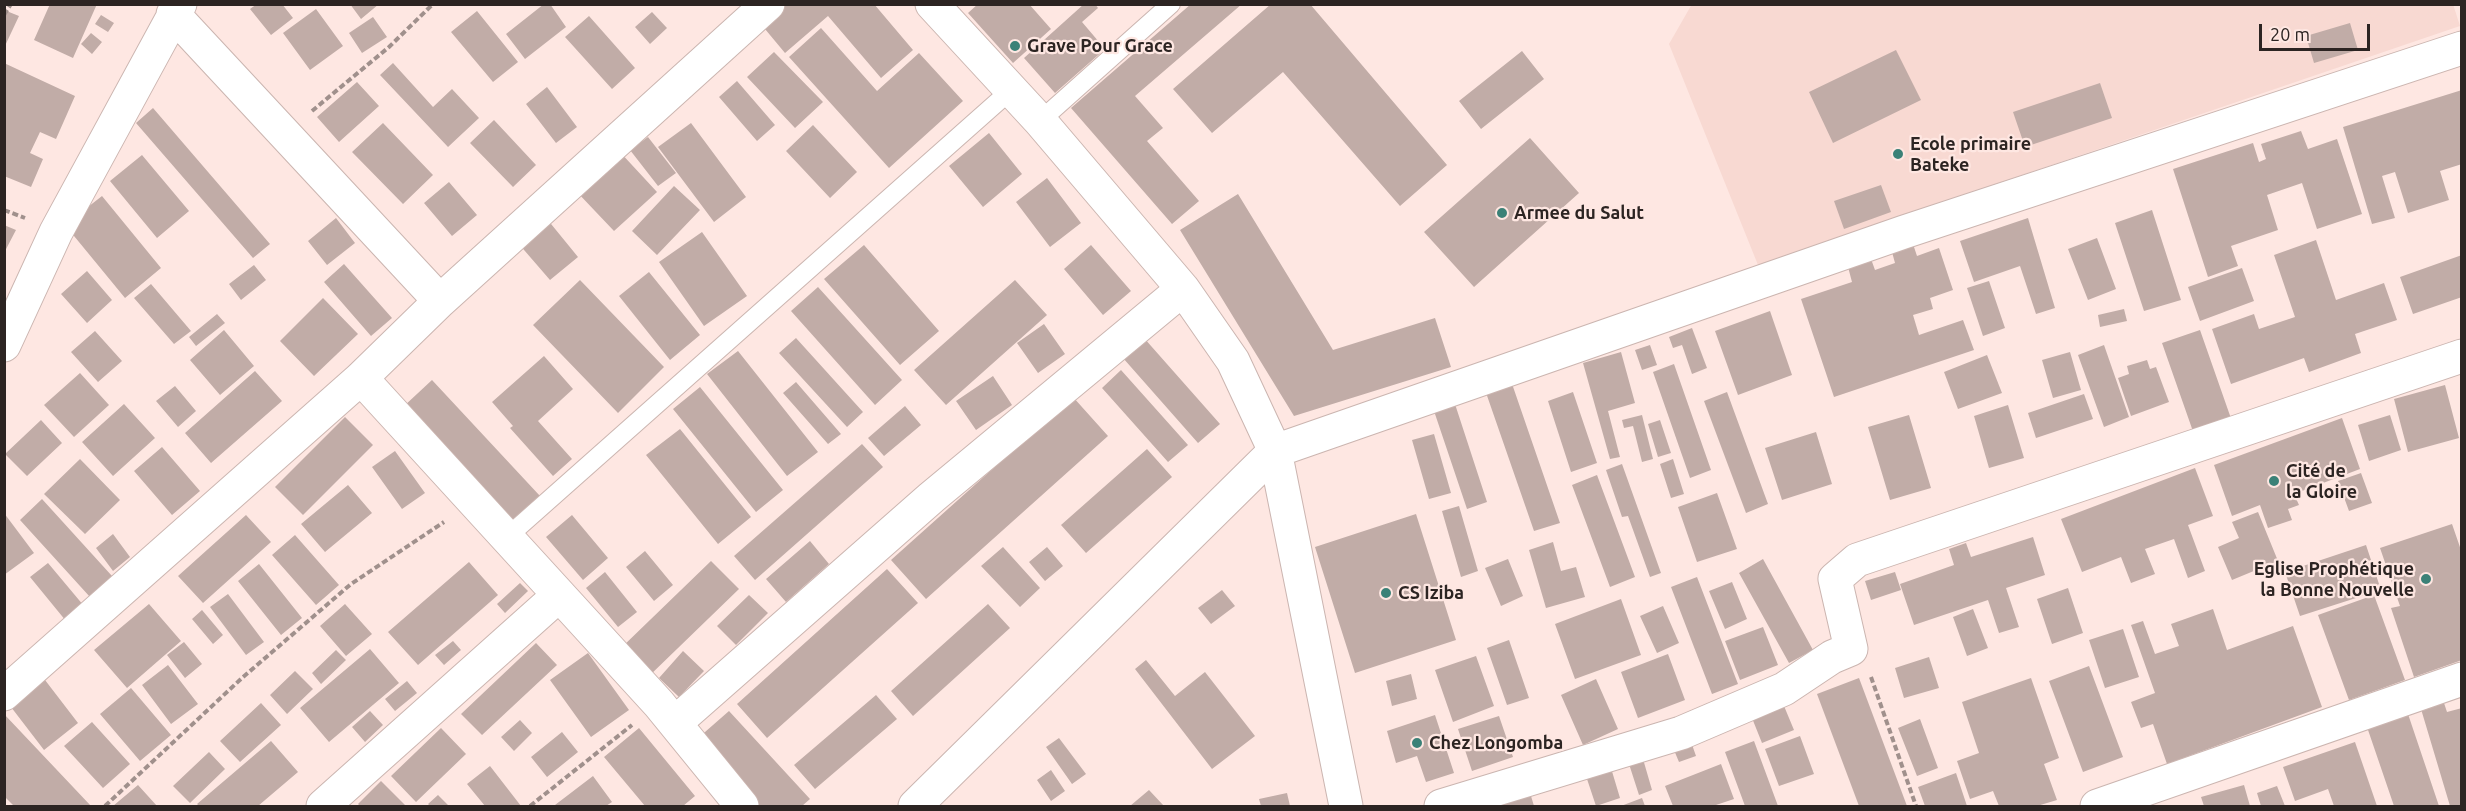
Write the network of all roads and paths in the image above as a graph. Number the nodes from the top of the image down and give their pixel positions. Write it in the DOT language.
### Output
graph roads {
  1 [pos="10,4"];
  2 [pos="433,4"];
  3 [pos="768,4"];
  4 [pos="932,4"];
  5 [pos="1171,4"];
  6 [pos="176,9"];
  7 [pos="4,15"];
  8 [pos="2462,48"];
  9 [pos="1011,90"];
  10 [pos="1040,121"];
  11 [pos="284,135"];
  12 [pos="1183,289"];
  13 [pos="440,301"];
  14 [pos="4,345"];
  15 [pos="2462,356"];
  16 [pos="361,378"];
  17 [pos="1275,451"];
  18 [pos="473,502"];
  19 [pos="506,538"];
  20 [pos="558,596"];
  21 [pos="1851,648"];
  22 [pos="2462,679"];
  23 [pos="4,694"];
  24 [pos="667,714"];
  25 [pos="105,807"];
  26 [pos="323,807"];
  27 [pos="530,807"];
  28 [pos="742,807"];
  29 [pos="915,807"];
  30 [pos="1346,807"];
  31 [pos="1441,807"];
  32 [pos="1916,807"];
  33 [pos="2097,807"];
  1 -- 7 [label="path"];
  2 -- 11 [label="path"];
  3 -- 13 [label="street"];
  4 -- 9 [label="street"];
  5 -- 10 [label="lane"];
  6 -- 11 [label="street"];
  6 -- 14 [label="street"];
  8 -- 17 [label="street"];
  9 -- 10 [label="street"];
  9 -- 19 [label="lane"];
  10 -- 12 [label="street"];
  11 -- 13 [label="street"];
  12 -- 17 [label="street"];
  12 -- 24 [label="street"];
  13 -- 16 [label="street"];
  15 -- 21 [label="street"];
  16 -- 18 [label="street"];
  16 -- 23 [label="street"];
  17 -- 29 [label="street"];
  17 -- 30 [label="street"];
  18 -- 19 [label="street"];
  18 -- 25 [label="path"];
  19 -- 20 [label="street"];
  20 -- 24 [label="street"];
  20 -- 26 [label="street"];
  21 -- 31 [label="street"];
  21 -- 32 [label="path"];
  22 -- 33 [label="street"];
  24 -- 27 [label="path"];
  24 -- 28 [label="street"];
}
